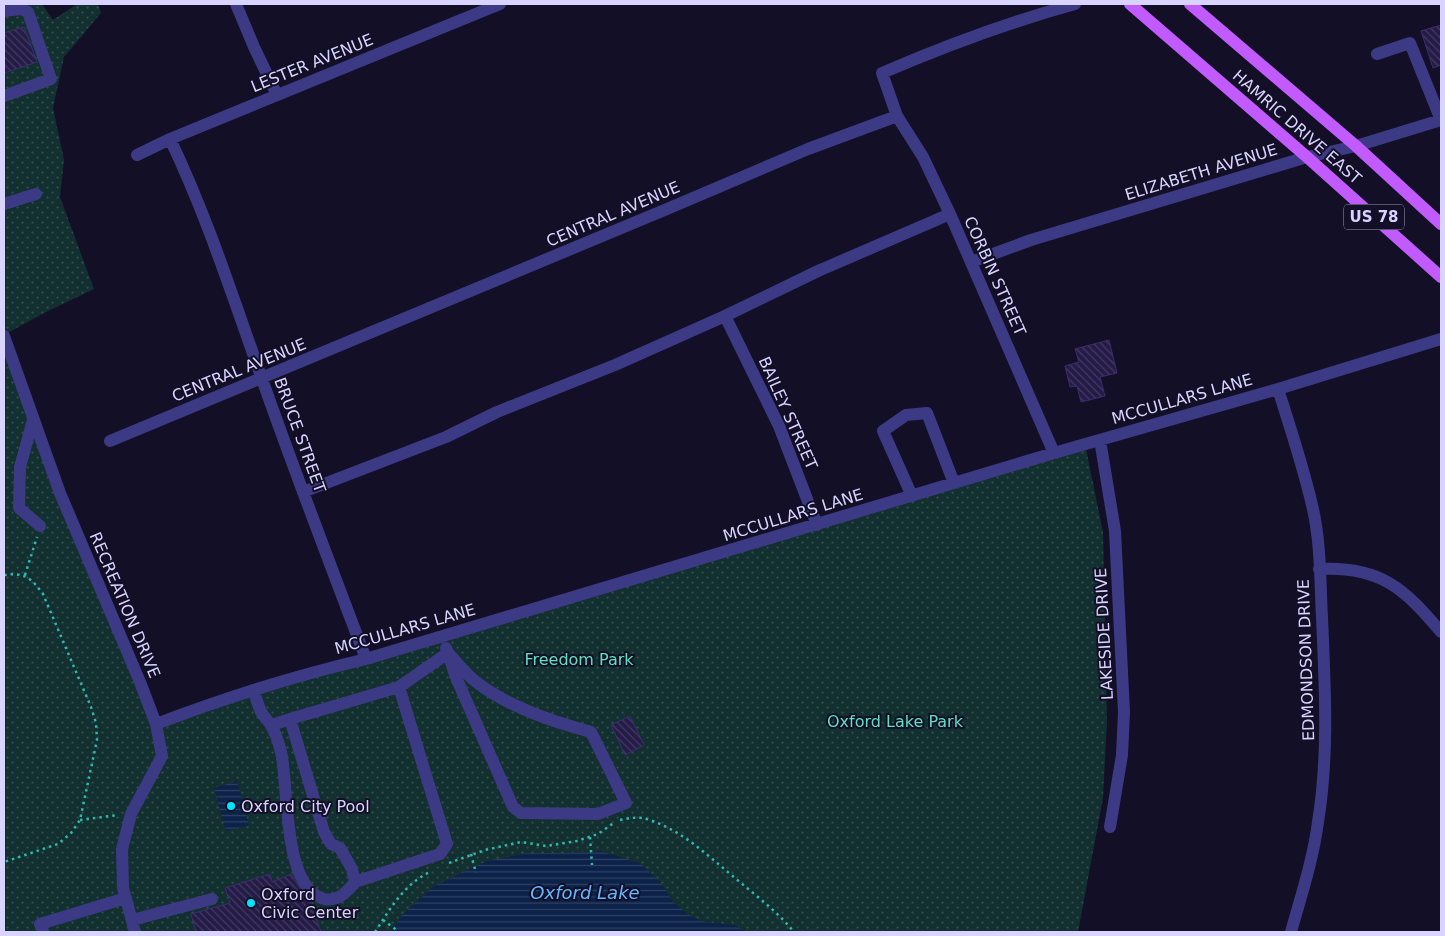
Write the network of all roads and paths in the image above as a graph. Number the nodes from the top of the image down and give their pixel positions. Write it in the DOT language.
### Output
graph roads {
  1 [pos="236,4"];
  2 [pos="500,4"];
  3 [pos="1075,4"];
  4 [pos="1130,4"];
  5 [pos="1190,4"];
  6 [pos="478,8"];
  7 [pos="4,11"];
  8 [pos="1377,54"];
  9 [pos="277,95"];
  10 [pos="4,96"];
  11 [pos="898,116"];
  12 [pos="1441,120"];
  13 [pos="170,139"];
  14 [pos="1356,146"];
  15 [pos="137,155"];
  16 [pos="1307,157"];
  17 [pos="36,194"];
  18 [pos="4,204"];
  19 [pos="950,214"];
  20 [pos="1441,224"];
  21 [pos="971,262"];
  22 [pos="1441,277"];
  23 [pos="725,316"];
  24 [pos="4,336"];
  25 [pos="1441,340"];
  26 [pos="262,379"];
  27 [pos="1278,389"];
  28 [pos="34,420"];
  29 [pos="1100,440"];
  30 [pos="110,442"];
  31 [pos="1054,453"];
  32 [pos="954,483"];
  33 [pos="302,492"];
  34 [pos="912,496"];
  35 [pos="817,525"];
  36 [pos="40,526"];
  37 [pos="1319,569"];
  38 [pos="4,575"];
  39 [pos="25,575"];
  40 [pos="1441,632"];
  41 [pos="442,636"];
  42 [pos="448,653"];
  43 [pos="366,659"];
  44 [pos="399,687"];
  45 [pos="253,690"];
  46 [pos="290,719"];
  47 [pos="156,724"];
  48 [pos="272,725"];
  49 [pos="131,814"];
  50 [pos="80,820"];
  51 [pos="1110,827"];
  52 [pos="590,837"];
  53 [pos="471,854"];
  54 [pos="4,862"];
  55 [pos="447,864"];
  56 [pos="592,865"];
  57 [pos="431,872"];
  58 [pos="476,873"];
  59 [pos="355,882"];
  60 [pos="124,893"];
  61 [pos="212,899"];
  62 [pos="383,920"];
  63 [pos="134,926"];
  64 [pos="398,931"];
  65 [pos="43,932"];
  66 [pos="375,932"];
  67 [pos="794,932"];
  68 [pos="1290,932"];
  1 -- 9 [label="street"];
  2 -- 6 [label="street, LESTER AVENUE"];
  3 -- 11 [label="street"];
  4 -- 16 [label="main road, HAMRIC DRIVE EAST / US 78"];
  5 -- 14 [label="main road, HAMRIC DRIVE EAST / US 78"];
  6 -- 9 [label="street, LESTER AVENUE"];
  7 -- 10 [label="street"];
  8 -- 12 [label="street"];
  9 -- 13 [label="street, LESTER AVENUE"];
  11 -- 19 [label="street, CORBIN STREET"];
  11 -- 26 [label="street, CENTRAL AVENUE"];
  12 -- 14 [label="street, ELIZABETH AVENUE"];
  13 -- 15 [label="street, LESTER AVENUE"];
  13 -- 26 [label="street, BRUCE STREET"];
  14 -- 16 [label="street, ELIZABETH AVENUE"];
  14 -- 20 [label="main road, HAMRIC DRIVE EAST / US 78"];
  16 -- 21 [label="street, ELIZABETH AVENUE"];
  16 -- 22 [label="main road, HAMRIC DRIVE EAST / US 78"];
  17 -- 18 [label="street"];
  19 -- 21 [label="street, CORBIN STREET"];
  19 -- 23 [label="street"];
  21 -- 31 [label="street, CORBIN STREET"];
  23 -- 33 [label="street"];
  23 -- 35 [label="street, BAILEY STREET"];
  24 -- 28 [label="street, RECREATION DRIVE"];
  25 -- 27 [label="street, MCCULLARS LANE"];
  26 -- 30 [label="street, CENTRAL AVENUE"];
  26 -- 33 [label="street, BRUCE STREET"];
  27 -- 29 [label="street, MCCULLARS LANE"];
  27 -- 37 [label="street, EDMONDSON DRIVE"];
  28 -- 36 [label="street"];
  28 -- 47 [label="street, RECREATION DRIVE"];
  29 -- 31 [label="street, MCCULLARS LANE"];
  29 -- 51 [label="street, LAKESIDE DRIVE"];
  31 -- 32 [label="street, MCCULLARS LANE"];
  32 -- 34 [label="street, MCCULLARS LANE"];
  32 -- 34 [label="street"];
  33 -- 43 [label="street, BRUCE STREET"];
  34 -- 35 [label="street, MCCULLARS LANE"];
  35 -- 41 [label="street, MCCULLARS LANE"];
  36 -- 39 [label="path"];
  37 -- 40 [label="street"];
  37 -- 68 [label="street, EDMONDSON DRIVE"];
  38 -- 39 [label="path"];
  39 -- 50 [label="path"];
  41 -- 42 [label="street"];
  41 -- 43 [label="street, MCCULLARS LANE"];
  42 -- 42 [label="street"];
  42 -- 44 [label="street"];
  43 -- 45 [label="street, MCCULLARS LANE"];
  44 -- 46 [label="street"];
  44 -- 59 [label="street"];
  45 -- 47 [label="street, MCCULLARS LANE"];
  45 -- 48 [label="street"];
  46 -- 48 [label="street"];
  46 -- 59 [label="street"];
  47 -- 49 [label="street, RECREATION DRIVE"];
  48 -- 59 [label="street"];
  49 -- 50 [label="path"];
  49 -- 60 [label="street, RECREATION DRIVE"];
  50 -- 54 [label="path"];
  52 -- 53 [label="path"];
  52 -- 56 [label="path"];
  52 -- 67 [label="path"];
  53 -- 55 [label="path"];
  53 -- 58 [label="path"];
  57 -- 62 [label="path"];
  60 -- 63 [label="street, RECREATION DRIVE"];
  60 -- 65 [label="street"];
  61 -- 63 [label="street"];
  62 -- 64 [label="path"];
  62 -- 66 [label="path"];
}
